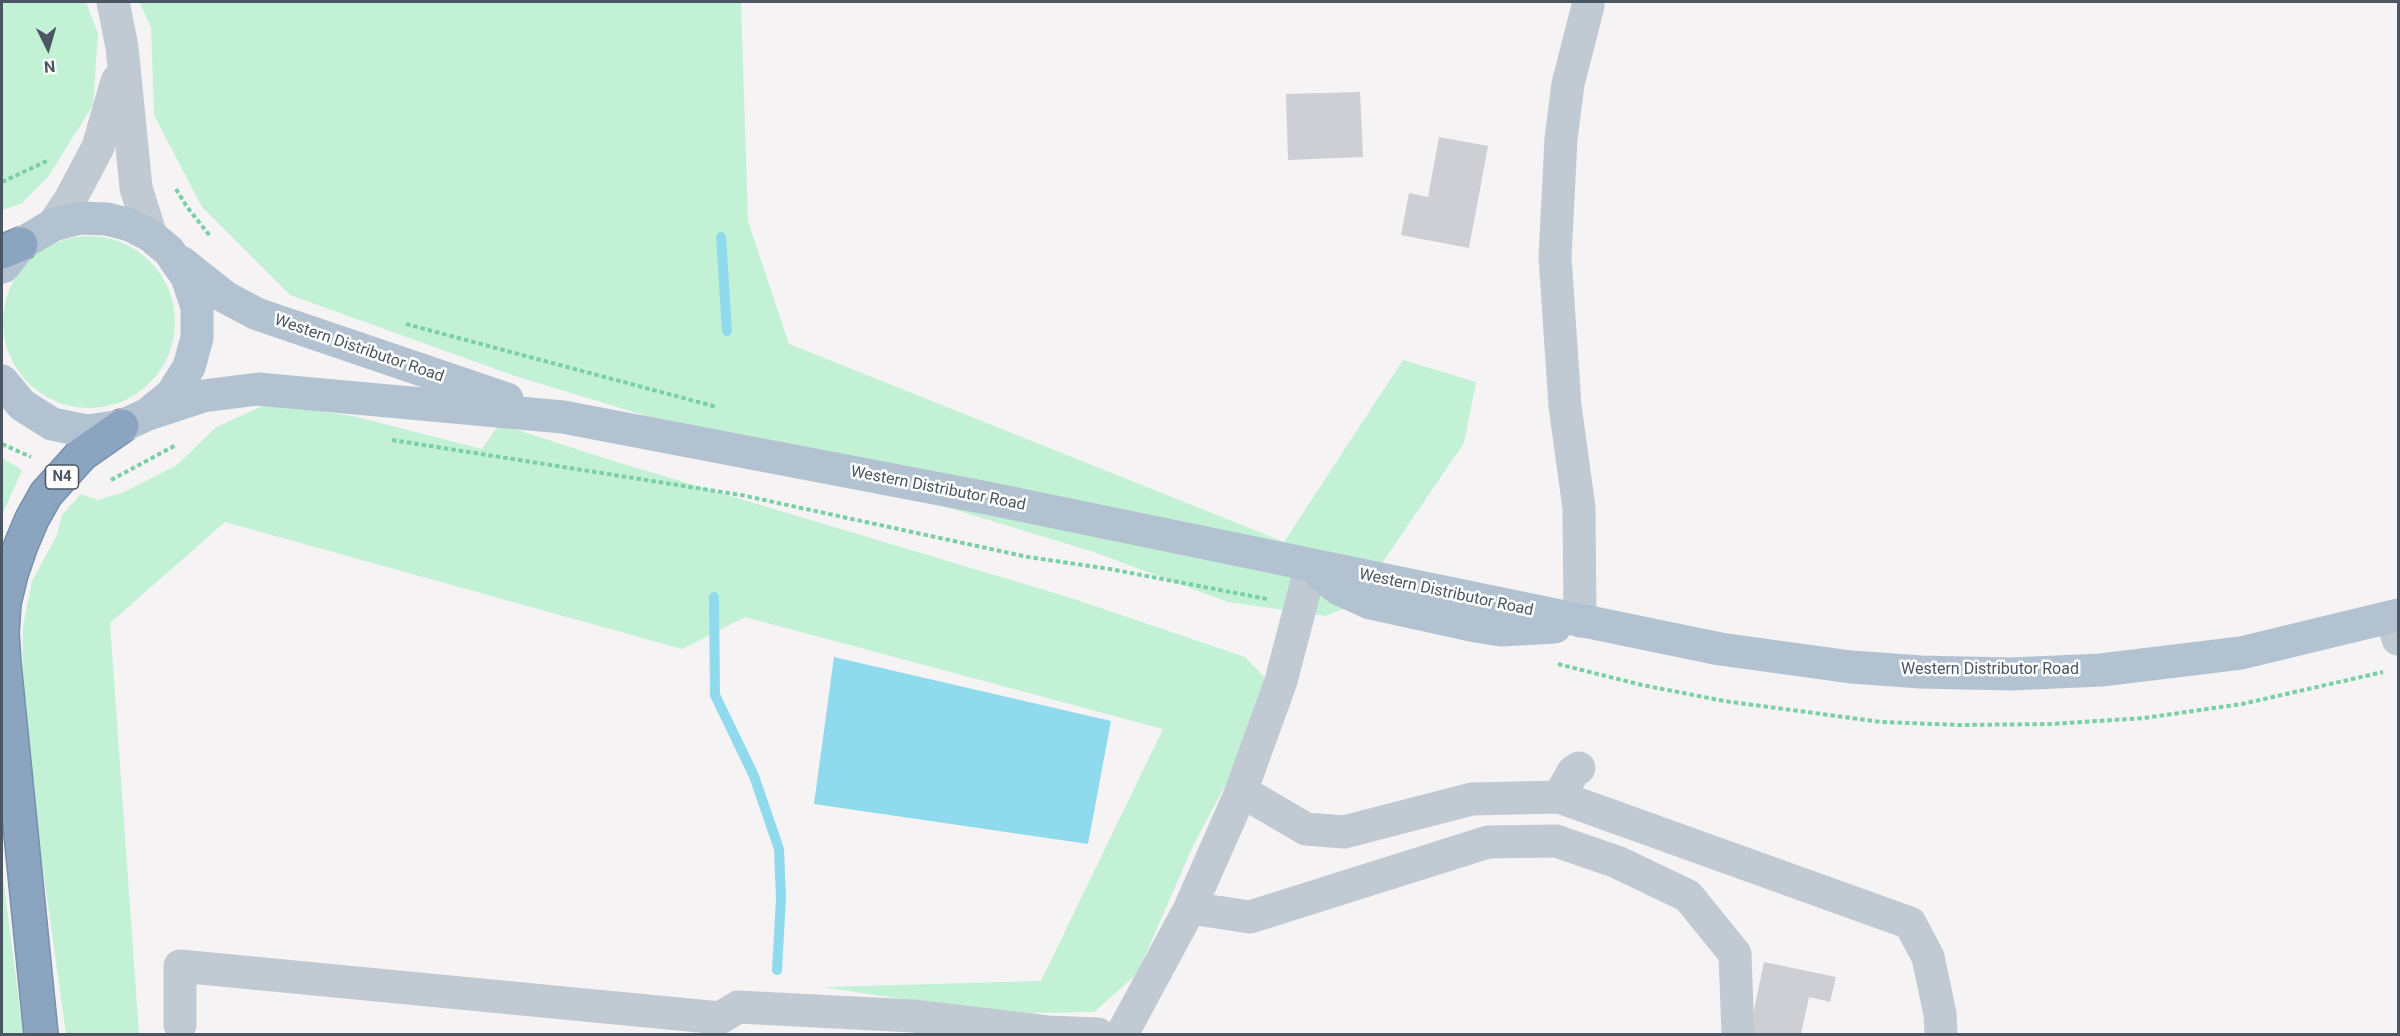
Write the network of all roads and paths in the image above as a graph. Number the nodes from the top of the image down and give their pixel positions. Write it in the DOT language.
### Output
graph roads {
  1 [pos="113,2"];
  2 [pos="1588,6"];
  3 [pos="122,47"];
  4 [pos="92,162"];
  5 [pos="2,182"];
  6 [pos="176,188"];
  7 [pos="53,225"];
  8 [pos="212,239"];
  9 [pos="160,243"];
  10 [pos="8,254"];
  11 [pos="398,321"];
  12 [pos="2,381"];
  13 [pos="727,409"];
  14 [pos="563,417"];
  15 [pos="136,420"];
  16 [pos="1311,566"];
  17 [pos="1580,621"];
  18 [pos="2396,623"];
  19 [pos="1579,768"];
  20 [pos="1241,791"];
  21 [pos="1559,796"];
  22 [pos="1190,908"];
  23 [pos="887,1024"];
  24 [pos="180,1025"];
  25 [pos="40,1035"];
  26 [pos="1098,1035"];
  27 [pos="1122,1035"];
  28 [pos="1738,1035"];
  29 [pos="1941,1035"];
  1 -- 3 [label="street"];
  2 -- 17 [label="street"];
  3 -- 4 [label="street"];
  3 -- 9 [label="street"];
  4 -- 5 [label="path"];
  4 -- 7 [label="street"];
  6 -- 8 [label="path"];
  7 -- 9 [label="main road"];
  7 -- 10 [label="main road"];
  9 -- 14 [label="main road, Western Distributor Road"];
  9 -- 15 [label="main road"];
  11 -- 13 [label="path"];
  12 -- 15 [label="main road, Western Distributor Road"];
  14 -- 15 [label="main road, Western Distributor Road"];
  14 -- 16 [label="main road, Western Distributor Road"];
  15 -- 25 [label="highway, N4"];
  16 -- 17 [label="main road, Western Distributor Road"];
  16 -- 20 [label="street"];
  17 -- 18 [label="main road, Western Distributor Road"];
  19 -- 21 [label="street"];
  20 -- 21 [label="street"];
  20 -- 22 [label="street"];
  21 -- 29 [label="street"];
  22 -- 27 [label="street"];
  22 -- 28 [label="street"];
  23 -- 24 [label="street"];
  23 -- 26 [label="street"];
}
